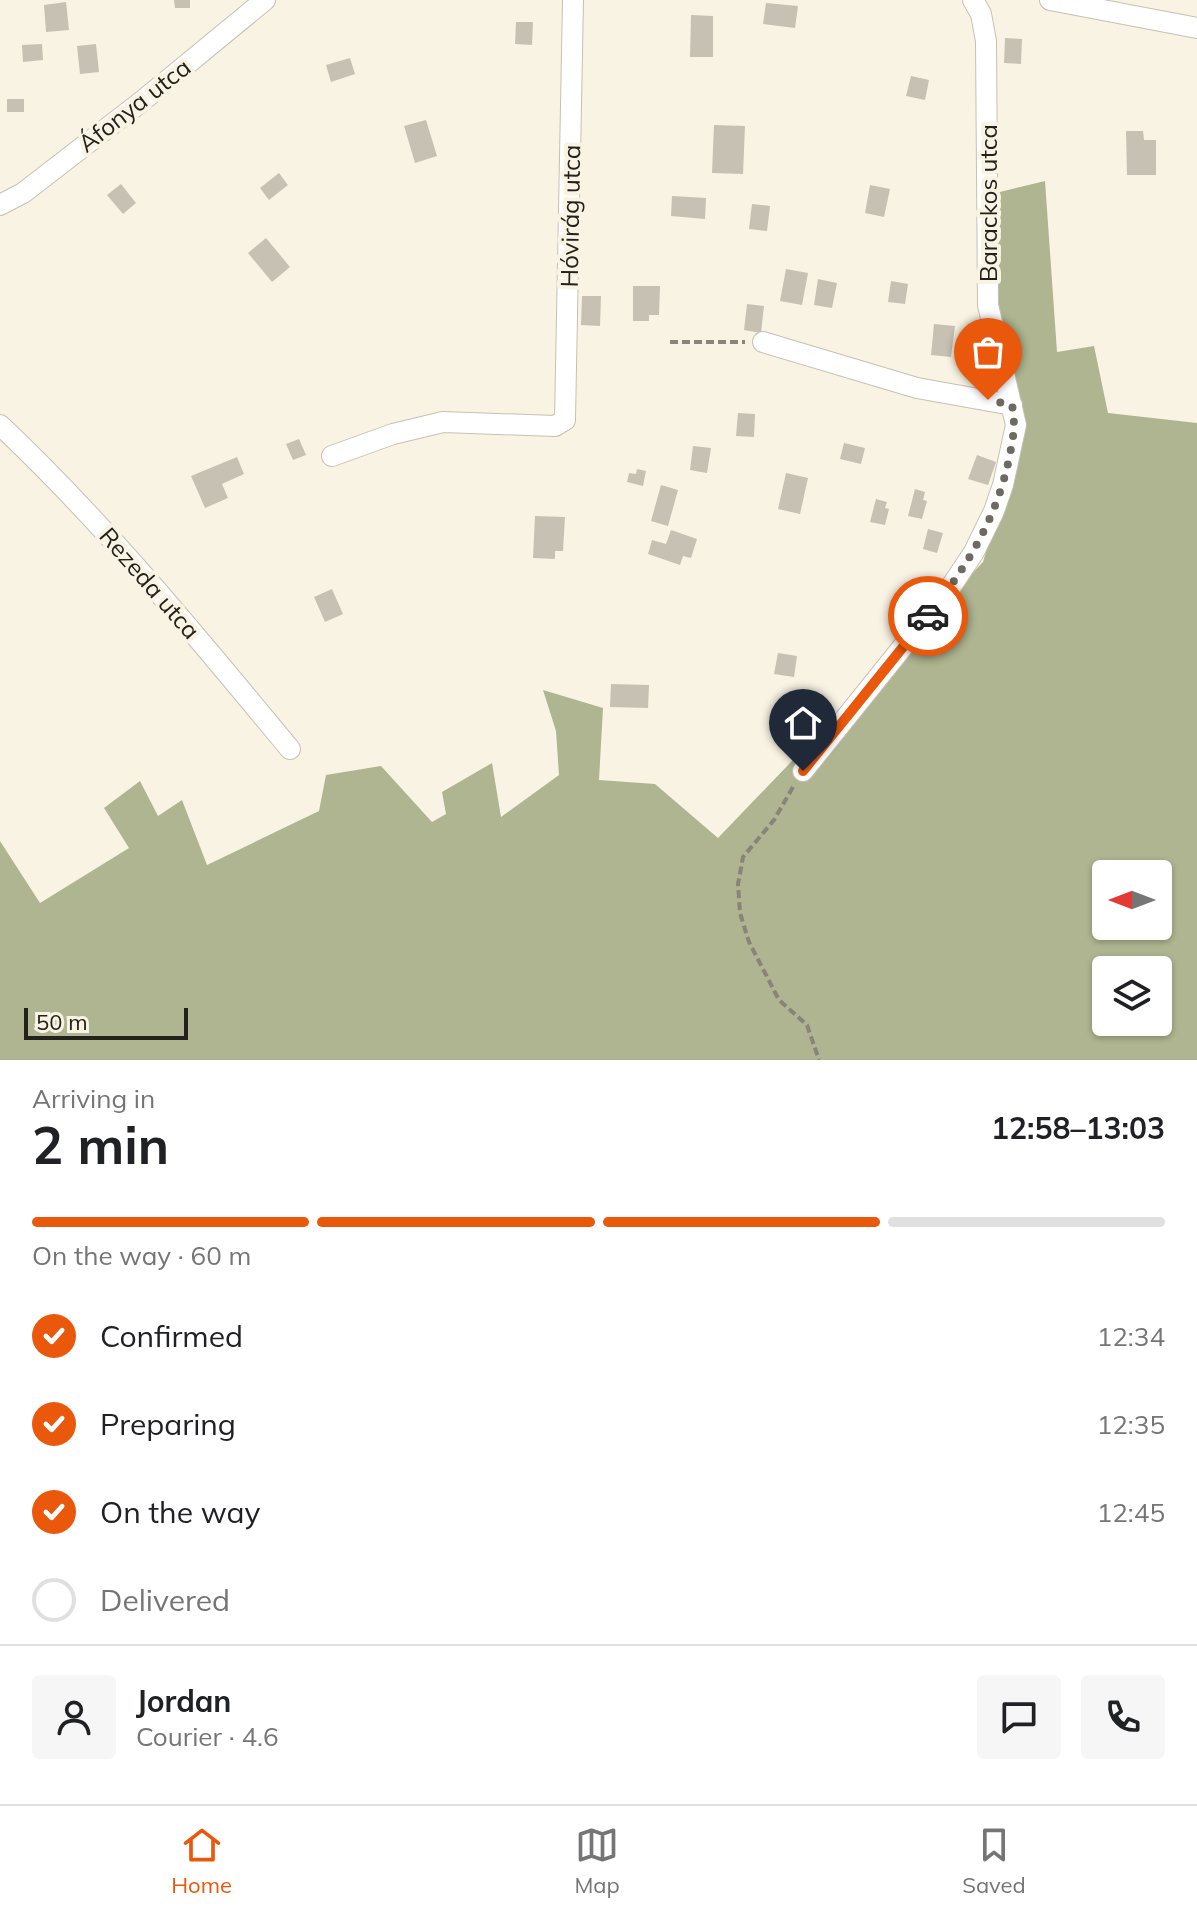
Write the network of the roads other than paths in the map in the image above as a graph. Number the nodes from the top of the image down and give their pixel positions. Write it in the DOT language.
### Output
graph roads {
  1 [pos="265,0"];
  2 [pos="573,0"];
  3 [pos="973,0"];
  4 [pos="1050,0"];
  5 [pos="1197,28"];
  6 [pos="0,205"];
  7 [pos="763,342"];
  8 [pos="1012,405"];
  9 [pos="0,425"];
  10 [pos="332,456"];
  11 [pos="290,749"];
  12 [pos="803,771"];
  1 -- 6 [label="street, Áfonya utca"];
  2 -- 10 [label="street, Hóvirág utca"];
  3 -- 8 [label="street, Barackos utca"];
  4 -- 5 [label="street"];
  7 -- 8 [label="street"];
  8 -- 12 [label="street, Barackos utca"];
  9 -- 11 [label="street, Rezeda utca"];
}
